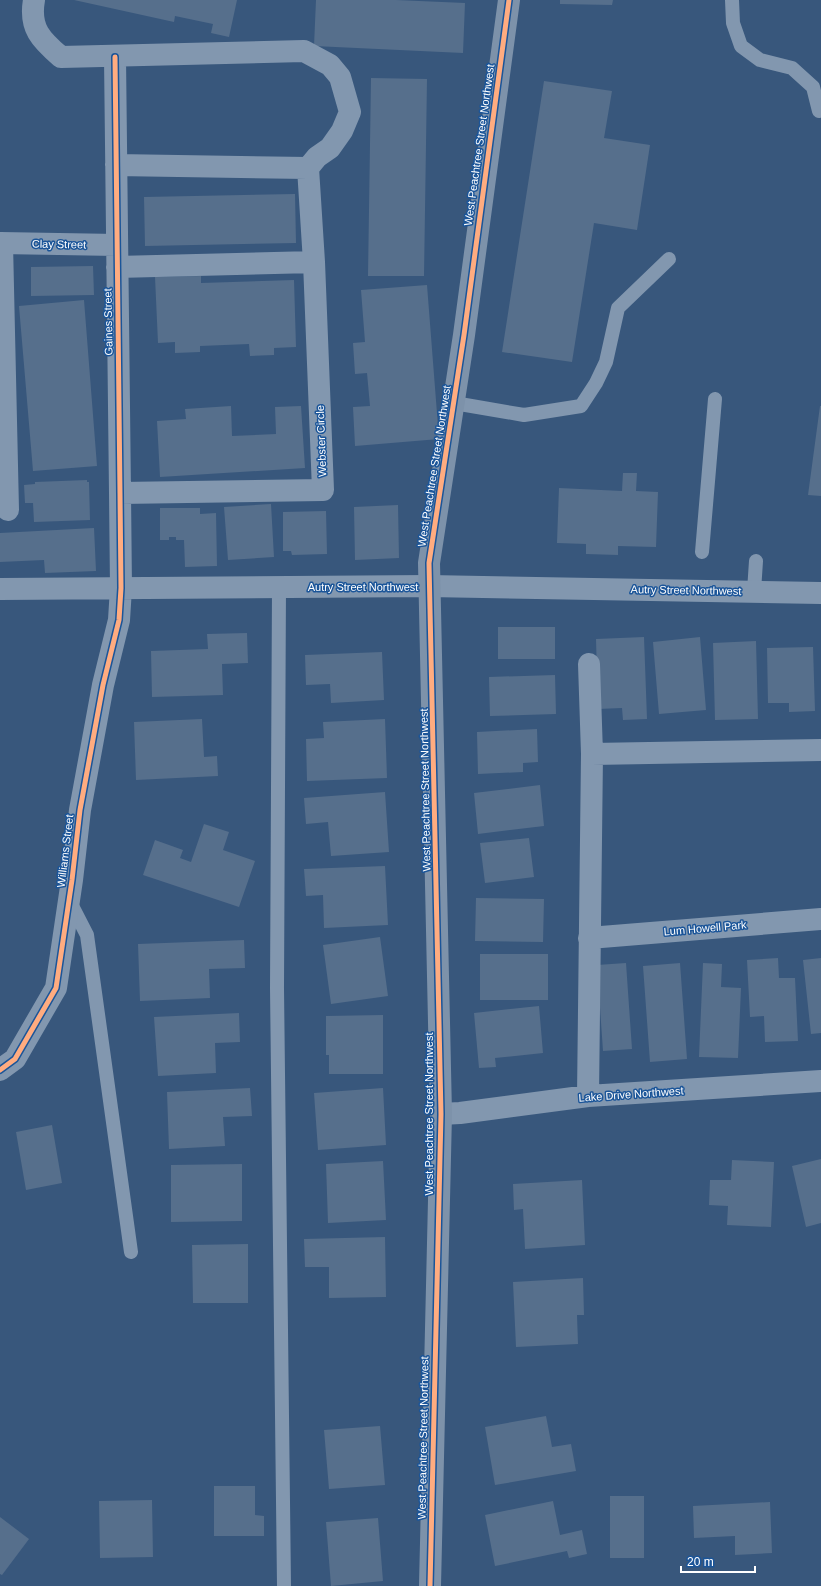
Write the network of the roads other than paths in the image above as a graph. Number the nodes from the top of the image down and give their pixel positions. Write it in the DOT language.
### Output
graph roads {
  1 [pos="34,0"];
  2 [pos="509,0"];
  3 [pos="732,0"];
  4 [pos="115,57"];
  5 [pos="819,111"];
  6 [pos="116,165"];
  7 [pos="308,168"];
  8 [pos="1,243"];
  9 [pos="117,245"];
  10 [pos="670,259"];
  11 [pos="314,262"];
  12 [pos="117,266"];
  13 [pos="715,399"];
  14 [pos="454,403"];
  15 [pos="120,493"];
  16 [pos="8,510"];
  17 [pos="702,552"];
  18 [pos="756,561"];
  19 [pos="429,586"];
  20 [pos="279,587"];
  21 [pos="121,588"];
  22 [pos="0,589"];
  23 [pos="754,591"];
  24 [pos="821,592"];
  25 [pos="589,664"];
  26 [pos="821,750"];
  27 [pos="592,754"];
  28 [pos="69,900"];
  29 [pos="821,919"];
  30 [pos="589,938"];
  31 [pos="0,1070"];
  32 [pos="821,1081"];
  33 [pos="588,1096"];
  34 [pos="441,1114"];
  35 [pos="131,1252"];
  36 [pos="284,1586"];
  37 [pos="430,1586"];
  1 -- 4 [label="street"];
  2 -- 14 [label="street, West Peachtree Street Northwest"];
  3 -- 5 [label="lane"];
  4 -- 6 [label="street, Gaines Street"];
  4 -- 7 [label="street"];
  6 -- 7 [label="street"];
  6 -- 9 [label="street, Gaines Street"];
  7 -- 11 [label="street, Webster Circle"];
  8 -- 9 [label="street, Clay Street"];
  8 -- 16 [label="street"];
  9 -- 12 [label="street, Gaines Street"];
  10 -- 14 [label="lane"];
  11 -- 12 [label="street"];
  11 -- 15 [label="street, Webster Circle"];
  12 -- 15 [label="street, Gaines Street"];
  13 -- 17 [label="lane"];
  14 -- 19 [label="street, West Peachtree Street Northwest"];
  15 -- 21 [label="street, Gaines Street"];
  18 -- 23 [label="lane"];
  19 -- 20 [label="street, Autry Street Northwest"];
  19 -- 23 [label="street, Autry Street Northwest"];
  19 -- 34 [label="street, West Peachtree Street Northwest"];
  20 -- 21 [label="street, Autry Street Northwest"];
  20 -- 36 [label="lane"];
  21 -- 22 [label="street, Autry Street Northwest"];
  21 -- 28 [label="street, Williams Street"];
  23 -- 24 [label="street, Autry Street Northwest"];
  25 -- 27 [label="street"];
  26 -- 27 [label="street"];
  27 -- 30 [label="street"];
  28 -- 31 [label="street, Williams Street"];
  28 -- 35 [label="lane"];
  29 -- 30 [label="street, Lum Howell Park"];
  30 -- 33 [label="street"];
  32 -- 33 [label="street, Lake Drive Northwest"];
  33 -- 34 [label="street, Lake Drive Northwest"];
  34 -- 37 [label="street, West Peachtree Street Northwest"];
}
